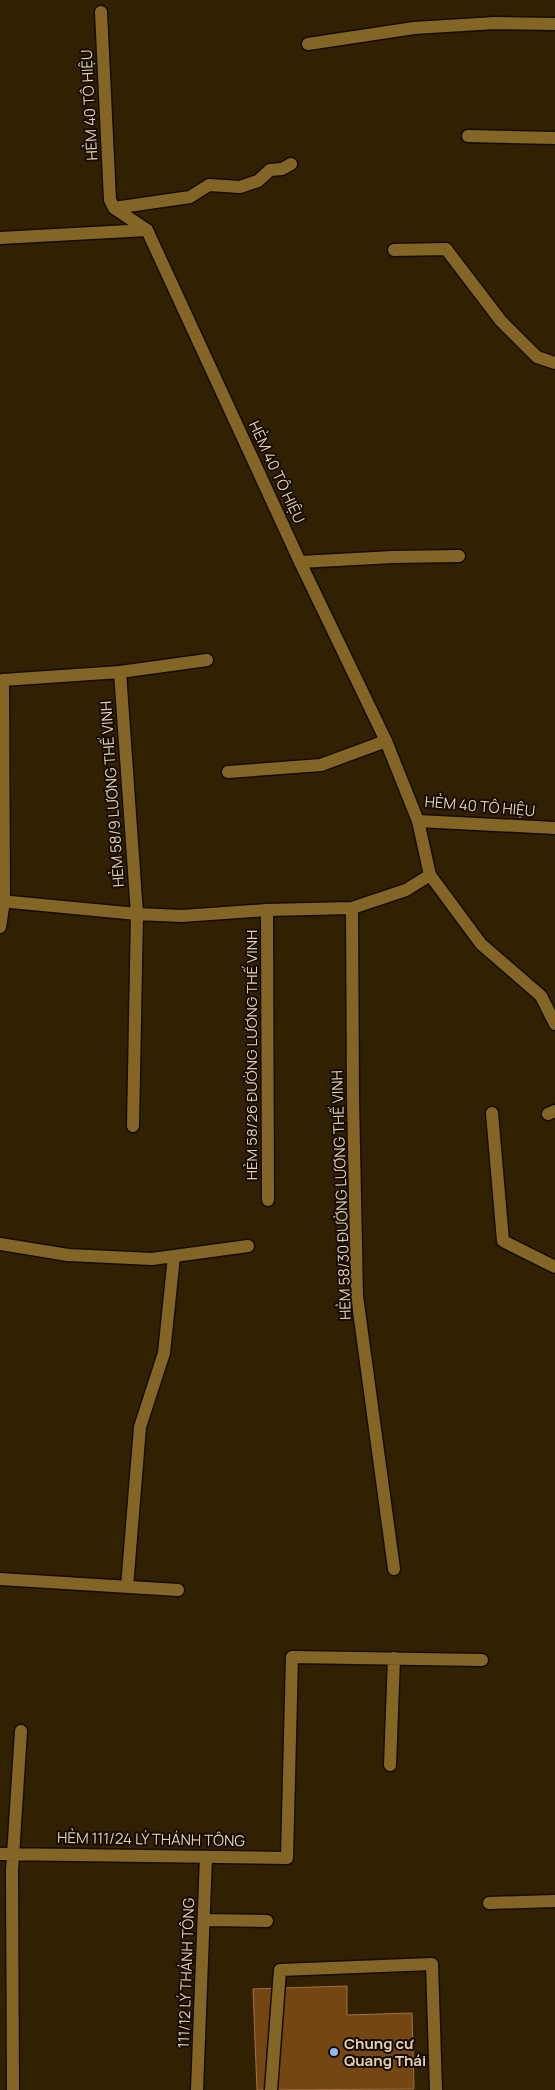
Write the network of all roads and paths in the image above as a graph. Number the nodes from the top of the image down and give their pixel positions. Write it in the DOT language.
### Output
graph roads {
  1 [pos="100,12"];
  2 [pos="555,24"];
  3 [pos="308,44"];
  4 [pos="468,136"];
  5 [pos="555,138"];
  6 [pos="291,164"];
  7 [pos="114,208"];
  8 [pos="147,230"];
  9 [pos="0,238"];
  10 [pos="394,250"];
  11 [pos="555,363"];
  12 [pos="459,556"];
  13 [pos="300,562"];
  14 [pos="207,660"];
  15 [pos="120,672"];
  16 [pos="386,741"];
  17 [pos="228,772"];
  18 [pos="418,820"];
  19 [pos="555,828"];
  20 [pos="430,875"];
  21 [pos="2,901"];
  22 [pos="352,908"];
  23 [pos="267,910"];
  24 [pos="137,914"];
  25 [pos="0,927"];
  26 [pos="555,1024"];
  27 [pos="492,1112"];
  28 [pos="133,1126"];
  29 [pos="268,1200"];
  30 [pos="0,1244"];
  31 [pos="248,1246"];
  32 [pos="174,1256"];
  33 [pos="555,1267"];
  34 [pos="394,1569"];
  35 [pos="0,1578"];
  36 [pos="127,1587"];
  37 [pos="178,1590"];
  38 [pos="394,1658"];
  39 [pos="482,1660"];
  40 [pos="21,1731"];
  41 [pos="390,1765"];
  42 [pos="0,1854"];
  43 [pos="15,1854"];
  44 [pos="206,1857"];
  45 [pos="555,1901"];
  46 [pos="489,1904"];
  47 [pos="204,1920"];
  48 [pos="267,1921"];
  49 [pos="13,2090"];
  50 [pos="197,2090"];
  51 [pos="271,2090"];
  52 [pos="436,2090"];
  1 -- 7 [label="street, HẺM 40 TÔ HIỆU"];
  2 -- 3 [label="street"];
  4 -- 5 [label="street"];
  6 -- 7 [label="street"];
  7 -- 8 [label="street"];
  8 -- 9 [label="street"];
  8 -- 13 [label="street, HẺM 40 TÔ HIỆU"];
  10 -- 11 [label="street"];
  12 -- 13 [label="street"];
  13 -- 16 [label="street, HẺM 40 TÔ HIỆU"];
  14 -- 15 [label="street"];
  15 -- 21 [label="street"];
  15 -- 24 [label="street, HẺM 58/9 LƯƠNG THẾ VINH"];
  16 -- 17 [label="street"];
  16 -- 18 [label="street, HẺM 40 TÔ HIỆU"];
  18 -- 19 [label="street, HẺM 40 TÔ HIỆU"];
  18 -- 20 [label="street"];
  20 -- 22 [label="street"];
  20 -- 26 [label="street"];
  21 -- 24 [label="street"];
  21 -- 25 [label="street"];
  22 -- 23 [label="street"];
  22 -- 34 [label="street, HẺM 58/30 ĐƯỜNG LƯƠNG THẾ VINH"];
  23 -- 24 [label="street"];
  23 -- 29 [label="street, HẺM 58/26 ĐƯỜNG LƯƠNG THẾ VINH"];
  24 -- 28 [label="street, HẺM 58/9 LƯƠNG THẾ VINH"];
  27 -- 33 [label="street"];
  30 -- 32 [label="street"];
  31 -- 32 [label="street"];
  32 -- 36 [label="street"];
  35 -- 36 [label="street"];
  36 -- 37 [label="street"];
  38 -- 39 [label="street"];
  38 -- 41 [label="street"];
  38 -- 44 [label="street, HẺM 111/24 LÝ THÁNH TÔNG"];
  40 -- 43 [label="street"];
  42 -- 43 [label="street, HẺM 111/24 LÝ THÁNH TÔNG"];
  43 -- 44 [label="street, HẺM 111/24 LÝ THÁNH TÔNG"];
  43 -- 49 [label="street"];
  44 -- 47 [label="street, 111/12 LÝ THÁNH TÔNG"];
  45 -- 46 [label="street"];
  47 -- 48 [label="street"];
  47 -- 50 [label="street, 111/12 LÝ THÁNH TÔNG"];
  51 -- 52 [label="street"];
}
